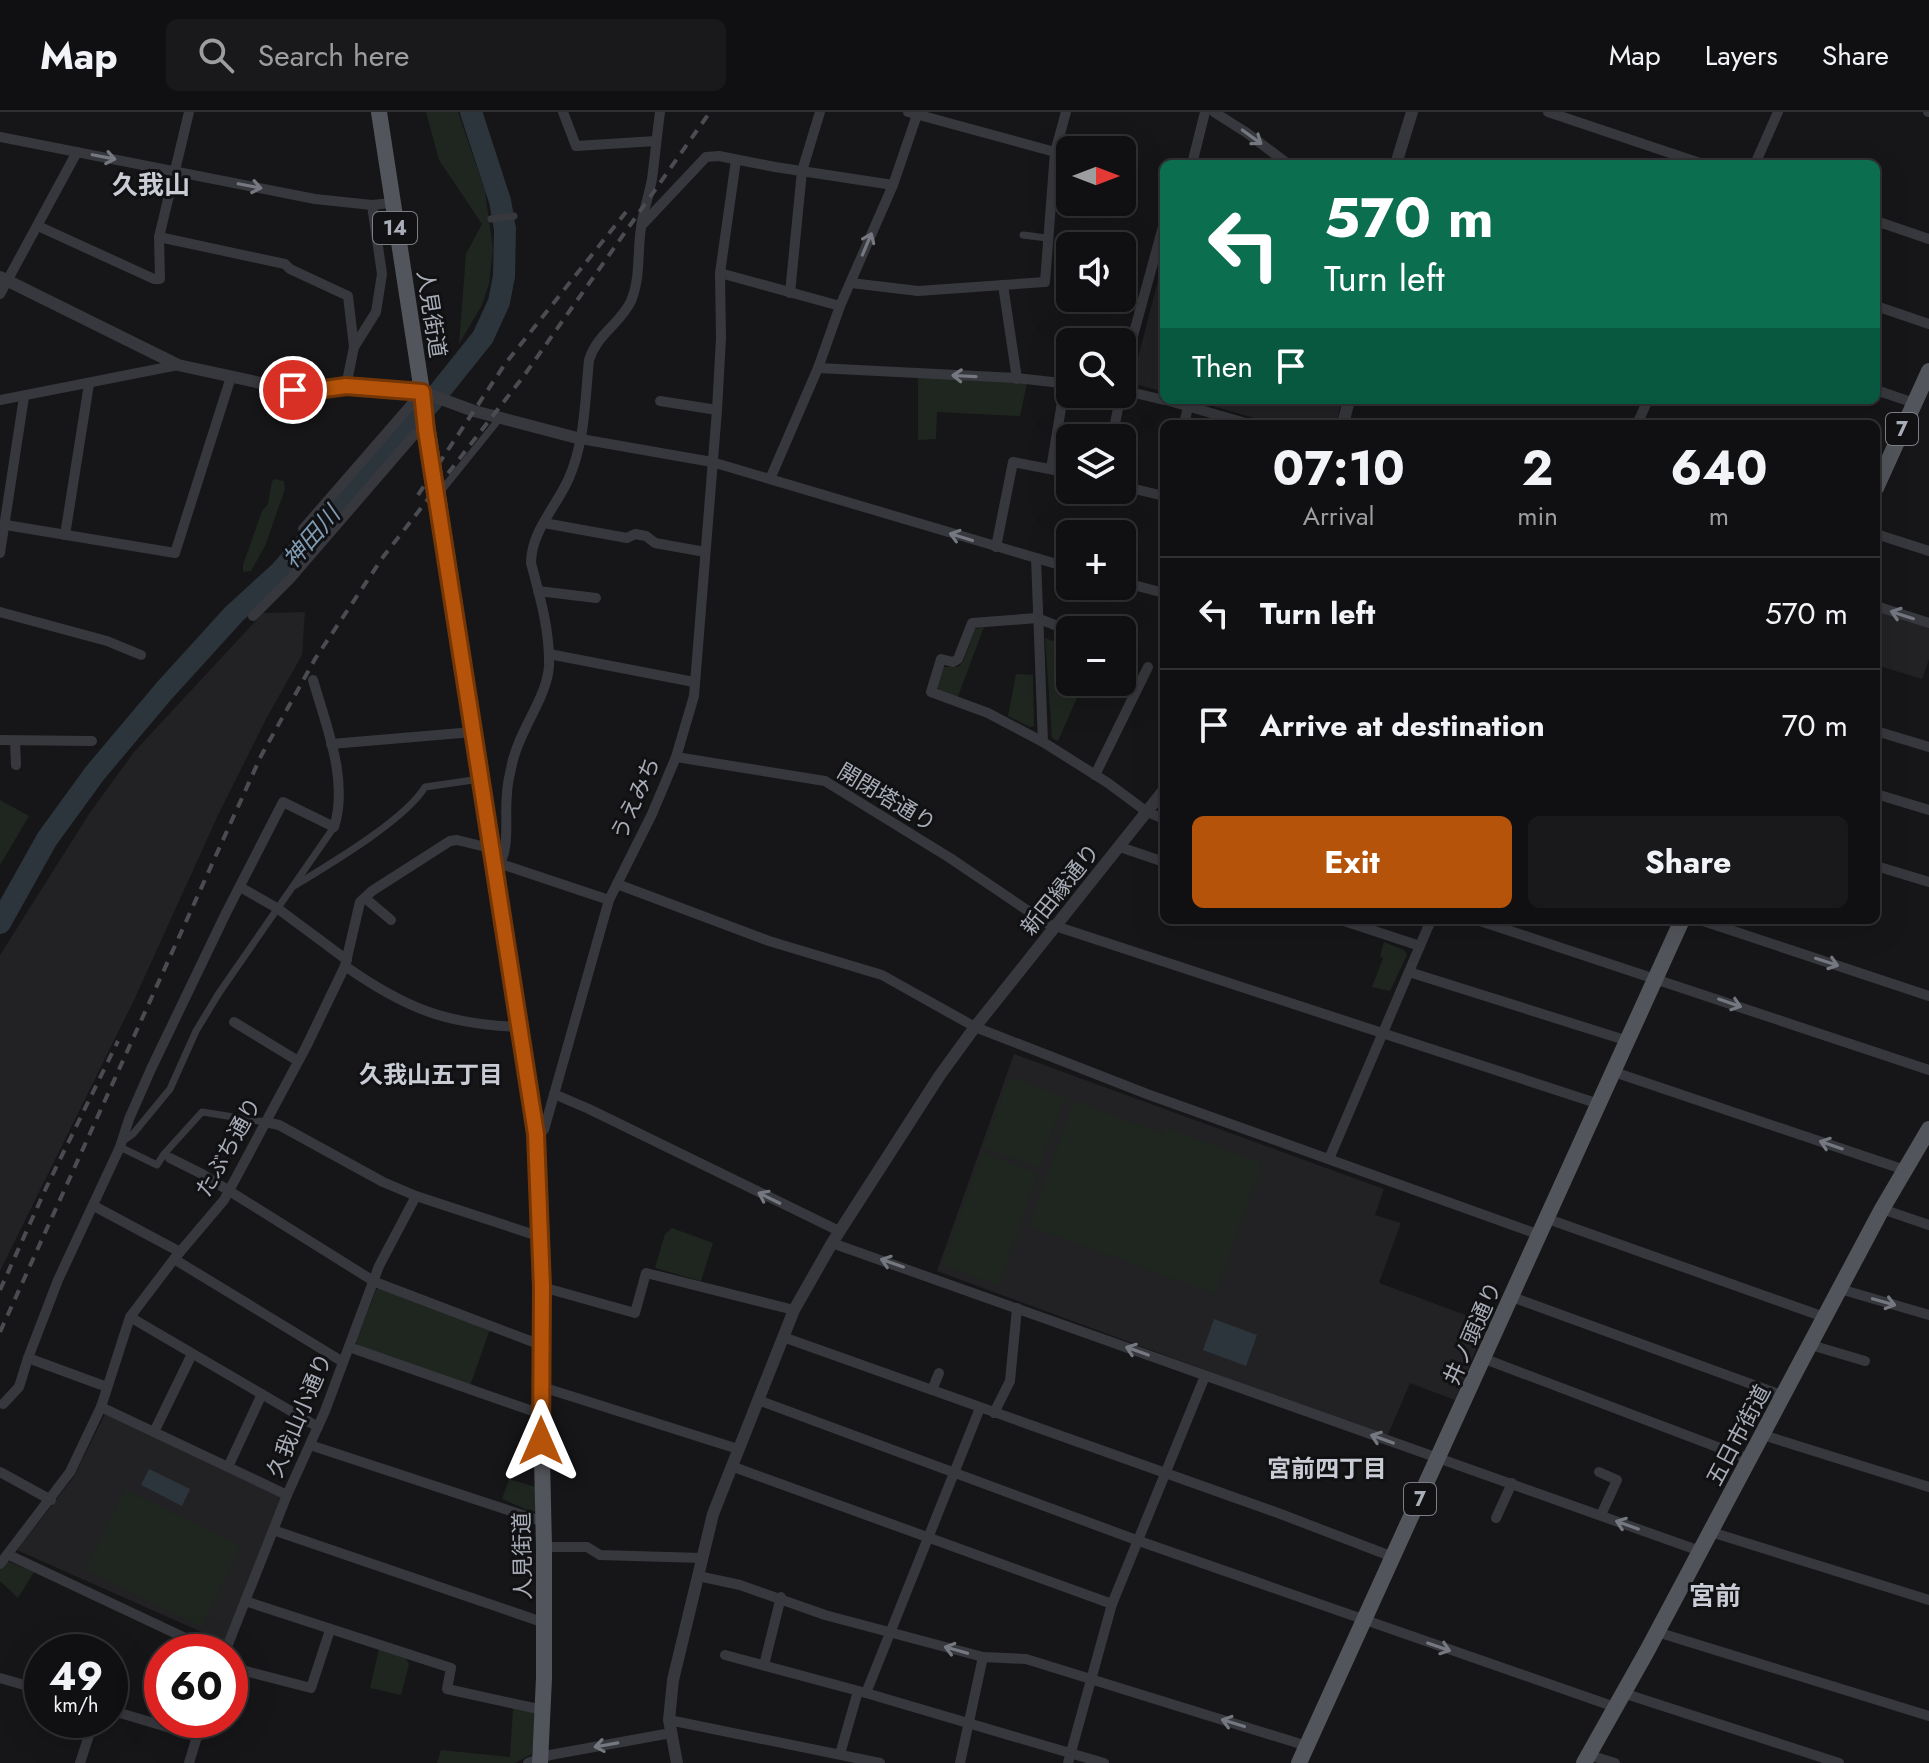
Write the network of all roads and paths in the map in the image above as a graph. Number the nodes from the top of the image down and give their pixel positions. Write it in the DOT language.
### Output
graph roads {
  1 [pos="189,112"];
  2 [pos="379,112"];
  3 [pos="563,112"];
  4 [pos="660,112"];
  5 [pos="820,112"];
  6 [pos="1066,112"];
  7 [pos="1205,112"];
  8 [pos="1214,112"];
  9 [pos="1412,112"];
  10 [pos="1548,112"];
  11 [pos="1778,112"];
  12 [pos="914,113"];
  13 [pos="0,137"];
  14 [pos="656,141"];
  15 [pos="77,152"];
  16 [pos="1055,152"];
  17 [pos="736,160"];
  18 [pos="1193,160"];
  19 [pos="1283,160"];
  20 [pos="1397,160"];
  21 [pos="1691,160"];
  22 [pos="1757,160"];
  23 [pos="173,170"];
  24 [pos="802,171"];
  25 [pos="893,185"];
  26 [pos="391,203"];
  27 [pos="372,205"];
  28 [pos="514,216"];
  29 [pos="491,219"];
  30 [pos="1880,222"];
  31 [pos="38,226"];
  32 [pos="641,227"];
  33 [pos="1023,235"];
  34 [pos="159,237"];
  35 [pos="1047,238"];
  36 [pos="1160,238"];
  37 [pos="1929,239"];
  38 [pos="720,273"];
  39 [pos="4,279"];
  40 [pos="851,283"];
  41 [pos="1003,285"];
  42 [pos="790,293"];
  43 [pos="0,294"];
  44 [pos="840,306"];
  45 [pos="1880,307"];
  46 [pos="1929,324"];
  47 [pos="1135,328"];
  48 [pos="354,347"];
  49 [pos="178,365"];
  50 [pos="818,368"];
  51 [pos="1929,371"];
  52 [pos="231,377"];
  53 [pos="1017,379"];
  54 [pos="1056,383"];
  55 [pos="89,384"];
  56 [pos="346,386"];
  57 [pos="1880,391"];
  58 [pos="423,394"];
  59 [pos="1136,394"];
  60 [pos="24,397"];
  61 [pos="1160,399"];
  62 [pos="0,400"];
  63 [pos="660,401"];
  64 [pos="1914,403"];
  65 [pos="1178,404"];
  66 [pos="1188,407"];
  67 [pos="1063,408"];
  68 [pos="717,410"];
  69 [pos="500,418"];
  70 [pos="1185,420"];
  71 [pos="1235,420"];
  72 [pos="425,425"];
  73 [pos="581,439"];
  74 [pos="712,462"];
  75 [pos="1051,469"];
  76 [pos="1056,470"];
  77 [pos="770,479"];
  78 [pos="1880,479"];
  79 [pos="1136,489"];
  80 [pos="1160,495"];
  81 [pos="436,497"];
  82 [pos="4,509"];
  83 [pos="544,523"];
  84 [pos="6,525"];
  85 [pos="303,529"];
  86 [pos="65,535"];
  87 [pos="1880,535"];
  88 [pos="996,547"];
  89 [pos="1929,551"];
  90 [pos="705,552"];
  91 [pos="0,553"];
  92 [pos="1036,558"];
  93 [pos="1056,564"];
  94 [pos="1136,586"];
  95 [pos="538,591"];
  96 [pos="1160,592"];
  97 [pos="596,598"];
  98 [pos="1880,607"];
  99 [pos="0,612"];
  100 [pos="253,616"];
  101 [pos="1037,618"];
  102 [pos="1929,623"];
  103 [pos="1056,625"];
  104 [pos="549,654"];
  105 [pos="141,655"];
  106 [pos="1148,667"];
  107 [pos="313,680"];
  108 [pos="694,682"];
  109 [pos="473,732"];
  110 [pos="1880,732"];
  111 [pos="0,740"];
  112 [pos="15,741"];
  113 [pos="92,741"];
  114 [pos="1043,742"];
  115 [pos="331,744"];
  116 [pos="1929,747"];
  117 [pos="676,757"];
  118 [pos="16,765"];
  119 [pos="1095,775"];
  120 [pos="480,779"];
  121 [pos="1160,795"];
  122 [pos="1880,795"];
  123 [pos="1929,810"];
  124 [pos="1147,812"];
  125 [pos="1160,817"];
  126 [pos="334,827"];
  127 [pos="1120,847"];
  128 [pos="490,848"];
  129 [pos="1160,861"];
  130 [pos="1880,867"];
  131 [pos="498,869"];
  132 [pos="1929,882"];
  133 [pos="617,884"];
  134 [pos="240,887"];
  135 [pos="292,887"];
  136 [pos="365,898"];
  137 [pos="609,900"];
  138 [pos="277,908"];
  139 [pos="391,920"];
  140 [pos="1353,924"];
  141 [pos="1429,924"];
  142 [pos="1490,924"];
  143 [pos="1680,924"];
  144 [pos="1712,924"];
  145 [pos="1057,925"];
  146 [pos="1420,946"];
  147 [pos="346,963"];
  148 [pos="1409,972"];
  149 [pos="1656,977"];
  150 [pos="1929,996"];
  151 [pos="234,1022"];
  152 [pos="518,1027"];
  153 [pos="975,1027"];
  154 [pos="1383,1034"];
  155 [pos="1628,1041"];
  156 [pos="298,1061"];
  157 [pos="1929,1070"];
  158 [pos="1614,1072"];
  159 [pos="554,1094"];
  160 [pos="1599,1104"];
  161 [pos="265,1122"];
  162 [pos="1928,1131"];
  163 [pos="536,1134"];
  164 [pos="121,1144"];
  165 [pos="170,1158"];
  166 [pos="1329,1159"];
  167 [pos="1905,1170"];
  168 [pos="228,1191"];
  169 [pos="416,1196"];
  170 [pos="94,1206"];
  171 [pos="1882,1209"];
  172 [pos="1548,1219"];
  173 [pos="1929,1225"];
  174 [pos="1540,1235"];
  175 [pos="541,1237"];
  176 [pos="836,1237"];
  177 [pos="177,1256"];
  178 [pos="375,1282"];
  179 [pos="542,1287"];
  180 [pos="1840,1289"];
  181 [pos="1512,1297"];
  182 [pos="1017,1308"];
  183 [pos="794,1310"];
  184 [pos="1929,1315"];
  185 [pos="130,1317"];
  186 [pos="1824,1317"];
  187 [pos="783,1337"];
  188 [pos="541,1345"];
  189 [pos="1811,1345"];
  190 [pos="349,1347"];
  191 [pos="192,1354"];
  192 [pos="28,1358"];
  193 [pos="1485,1359"];
  194 [pos="1865,1361"];
  195 [pos="343,1362"];
  196 [pos="939,1373"];
  197 [pos="1205,1376"];
  198 [pos="107,1387"];
  199 [pos="542,1387"];
  200 [pos="932,1390"];
  201 [pos="262,1394"];
  202 [pos="1784,1396"];
  203 [pos="758,1400"];
  204 [pos="3,1404"];
  205 [pos="101,1407"];
  206 [pos="980,1408"];
  207 [pos="994,1413"];
  208 [pos="541,1414"];
  209 [pos="318,1427"];
  210 [pos="154,1432"];
  211 [pos="1763,1435"];
  212 [pos="310,1445"];
  213 [pos="738,1449"];
  214 [pos="1749,1459"];
  215 [pos="1439,1460"];
  216 [pos="731,1466"];
  217 [pos="228,1467"];
  218 [pos="0,1472"];
  219 [pos="1599,1472"];
  220 [pos="955,1473"];
  221 [pos="1165,1474"];
  222 [pos="1512,1483"];
  223 [pos="1929,1487"];
  224 [pos="287,1495"];
  225 [pos="51,1500"];
  226 [pos="1601,1515"];
  227 [pos="1496,1518"];
  228 [pos="544,1522"];
  229 [pos="273,1530"];
  230 [pos="1711,1532"];
  231 [pos="929,1537"];
  232 [pos="1139,1541"];
  233 [pos="544,1547"];
  234 [pos="1700,1551"];
  235 [pos="9,1555"];
  236 [pos="1393,1557"];
  237 [pos="702,1558"];
  238 [pos="0,1564"];
  239 [pos="698,1576"];
  240 [pos="781,1597"];
  241 [pos="1929,1600"];
  242 [pos="245,1601"];
  243 [pos="1112,1604"];
  244 [pos="1366,1621"];
  245 [pos="545,1623"];
  246 [pos="330,1630"];
  247 [pos="891,1631"];
  248 [pos="1657,1632"];
  249 [pos="177,1634"];
  250 [pos="232,1634"];
  251 [pos="725,1655"];
  252 [pos="983,1657"];
  253 [pos="764,1665"];
  254 [pos="248,1672"];
  255 [pos="0,1678"];
  256 [pos="1090,1681"];
  257 [pos="24,1685"];
  258 [pos="862,1692"];
  259 [pos="1619,1700"];
  260 [pos="543,1710"];
  261 [pos="1929,1716"];
  262 [pos="969,1723"];
  263 [pos="670,1727"];
  264 [pos="88,1738"];
  265 [pos="196,1738"];
  266 [pos="1307,1746"];
  267 [pos="840,1754"];
  268 [pos="1070,1758"];
  269 [pos="1587,1759"];
  270 [pos="536,1761"];
  271 [pos="80,1763"];
  272 [pos="189,1763"];
  273 [pos="677,1763"];
  274 [pos="880,1763"];
  275 [pos="960,1763"];
  276 [pos="1104,1763"];
  277 [pos="1299,1763"];
  278 [pos="1615,1763"];
  279 [pos="1839,1763"];
  1 -- 23 [label="street"];
  2 -- 26 [label="main road, 人見街道 / 14"];
  3 -- 14 [label="street"];
  4 -- 14 [label="street"];
  5 -- 24 [label="street"];
  6 -- 16 [label="street"];
  7 -- 18 [label="street"];
  8 -- 19 [label="street, one-way"];
  9 -- 20 [label="street"];
  10 -- 21 [label="street"];
  11 -- 22 [label="street"];
  12 -- 16 [label="street"];
  12 -- 25 [label="street"];
  13 -- 15 [label="street"];
  14 -- 32 [label="street"];
  15 -- 23 [label="street, one-way"];
  15 -- 31 [label="street"];
  16 -- 35 [label="street"];
  17 -- 24 [label="street"];
  17 -- 32 [label="street"];
  17 -- 38 [label="street, うえみち"];
  23 -- 27 [label="street, one-way"];
  23 -- 34 [label="street"];
  24 -- 25 [label="street"];
  24 -- 42 [label="street"];
  40 -- 25 [label="street, one-way"];
  26 -- 27 [label="street"];
  26 -- 58 [label="main road, 人見街道 / 14"];
  27 -- 48 [label="street"];
  28 -- 29 [label="street"];
  30 -- 37 [label="street"];
  31 -- 34 [label="street"];
  31 -- 39 [label="street"];
  32 -- 73 [label="street"];
  33 -- 35 [label="street"];
  34 -- 48 [label="street"];
  35 -- 41 [label="street"];
  36 -- 47 [label="street"];
  38 -- 42 [label="street"];
  38 -- 68 [label="street, うえみち"];
  39 -- 43 [label="street"];
  39 -- 49 [label="street"];
  40 -- 41 [label="street"];
  40 -- 44 [label="street"];
  41 -- 53 [label="street"];
  42 -- 44 [label="street"];
  44 -- 50 [label="street"];
  45 -- 46 [label="street"];
  48 -- 56 [label="street"];
  49 -- 52 [label="street"];
  49 -- 55 [label="street"];
  53 -- 50 [label="street, one-way"];
  50 -- 77 [label="street"];
  51 -- 64 [label="main road, 7"];
  52 -- 56 [label="street"];
  52 -- 86 [label="street"];
  53 -- 54 [label="street"];
  55 -- 60 [label="street"];
  55 -- 86 [label="street"];
  56 -- 58 [label="street"];
  57 -- 64 [label="street"];
  58 -- 69 [label="street"];
  58 -- 72 [label="main road, 人見街道 / 14"];
  58 -- 85 [label="street"];
  59 -- 61 [label="street"];
  60 -- 62 [label="street"];
  60 -- 82 [label="street"];
  63 -- 68 [label="street"];
  64 -- 78 [label="main road, 7"];
  65 -- 66 [label="street"];
  66 -- 70 [label="street"];
  66 -- 71 [label="street"];
  67 -- 75 [label="street"];
  68 -- 74 [label="street, うえみち"];
  69 -- 73 [label="street"];
  69 -- 81 [label="street"];
  72 -- 81 [label="main road, 人見街道 / 14"];
  72 -- 100 [label="street"];
  73 -- 74 [label="street"];
  73 -- 83 [label="street"];
  74 -- 77 [label="street"];
  74 -- 90 [label="street, うえみち"];
  75 -- 76 [label="street"];
  75 -- 88 [label="street"];
  88 -- 77 [label="street, one-way"];
  79 -- 80 [label="street"];
  81 -- 109 [label="main road, 人見街道 / 14"];
  82 -- 84 [label="street"];
  83 -- 90 [label="street"];
  83 -- 95 [label="street"];
  84 -- 86 [label="street"];
  84 -- 91 [label="street"];
  87 -- 89 [label="street"];
  88 -- 92 [label="street"];
  90 -- 108 [label="street, うえみち"];
  92 -- 93 [label="street"];
  92 -- 101 [label="street"];
  94 -- 96 [label="street"];
  95 -- 97 [label="street"];
  95 -- 104 [label="street"];
  102 -- 98 [label="street, one-way"];
  99 -- 105 [label="street"];
  101 -- 103 [label="street"];
  101 -- 114 [label="street"];
  101 -- 114 [label="street"];
  104 -- 108 [label="street"];
  104 -- 131 [label="street"];
  106 -- 119 [label="street"];
  107 -- 115 [label="street"];
  108 -- 117 [label="street, うえみち"];
  109 -- 115 [label="street"];
  109 -- 120 [label="main road, 人見街道 / 14"];
  110 -- 116 [label="street"];
  111 -- 112 [label="street"];
  112 -- 113 [label="street"];
  112 -- 118 [label="street"];
  114 -- 119 [label="street"];
  115 -- 126 [label="street"];
  117 -- 133 [label="street, うえみち"];
  117 -- 145 [label="street, 開閉塔通り"];
  119 -- 124 [label="street"];
  120 -- 128 [label="main road, 人見街道 / 14"];
  120 -- 135 [label="street"];
  121 -- 124 [label="street, 新田縁通り"];
  122 -- 123 [label="street"];
  124 -- 125 [label="street"];
  124 -- 127 [label="street, 新田縁通り"];
  126 -- 134 [label="street"];
  126 -- 135 [label="street"];
  127 -- 129 [label="street"];
  127 -- 145 [label="street, 新田縁通り"];
  128 -- 131 [label="main road, 人見街道 / 14"];
  128 -- 136 [label="street"];
  130 -- 132 [label="street"];
  131 -- 137 [label="street"];
  131 -- 152 [label="main road, 人見街道 / 14"];
  133 -- 137 [label="street, うえみち"];
  133 -- 153 [label="street"];
  134 -- 138 [label="street"];
  134 -- 164 [label="street"];
  135 -- 138 [label="street"];
  136 -- 139 [label="street"];
  136 -- 147 [label="street, たぶち通り"];
  137 -- 159 [label="street, うえみち"];
  138 -- 147 [label="street"];
  138 -- 164 [label="street"];
  140 -- 146 [label="street"];
  141 -- 146 [label="street"];
  142 -- 149 [label="street"];
  143 -- 149 [label="main road, 井ノ頭通り / 7"];
  144 -- 150 [label="street, one-way"];
  145 -- 153 [label="street, 新田縁通り"];
  145 -- 154 [label="street, 開閉塔通り"];
  146 -- 148 [label="street"];
  147 -- 152 [label="street"];
  147 -- 156 [label="street, たぶち通り"];
  148 -- 154 [label="street"];
  148 -- 155 [label="street"];
  149 -- 155 [label="main road, 井ノ頭通り / 7"];
  149 -- 157 [label="street, one-way"];
  151 -- 156 [label="street"];
  152 -- 163 [label="main road, 人見街道 / 14"];
  153 -- 166 [label="street"];
  153 -- 176 [label="street, 新田縁通り"];
  154 -- 160 [label="street, 開閉塔通り"];
  154 -- 166 [label="street"];
  155 -- 158 [label="main road, 井ノ頭通り / 7"];
  156 -- 161 [label="street, たぶち通り"];
  158 -- 160 [label="main road, 井ノ頭通り / 7"];
  167 -- 158 [label="street, one-way"];
  159 -- 163 [label="street, うえみち"];
  176 -- 159 [label="street, one-way"];
  160 -- 172 [label="main road, 井ノ頭通り / 7"];
  161 -- 164 [label="street"];
  161 -- 168 [label="street, たぶち通り"];
  161 -- 169 [label="street"];
  162 -- 167 [label="main road, 五日市街道"];
  163 -- 175 [label="main road, 人見街道 / 14"];
  164 -- 170 [label="street"];
  165 -- 168 [label="street"];
  166 -- 174 [label="street"];
  167 -- 171 [label="main road, 五日市街道"];
  168 -- 177 [label="street, たぶち通り"];
  168 -- 178 [label="street"];
  169 -- 175 [label="street"];
  169 -- 178 [label="street, 久我山小通り"];
  170 -- 177 [label="street"];
  170 -- 192 [label="street"];
  171 -- 173 [label="street"];
  171 -- 180 [label="main road, 五日市街道"];
  172 -- 174 [label="main road, 井ノ頭通り / 7"];
  172 -- 186 [label="street"];
  174 -- 181 [label="main road, 井ノ頭通り / 7"];
  175 -- 179 [label="main road, 人見街道 / 14"];
  182 -- 176 [label="street, one-way"];
  176 -- 183 [label="street, 新田縁通り"];
  177 -- 185 [label="street, たぶち通り"];
  177 -- 195 [label="street"];
  178 -- 188 [label="street"];
  178 -- 190 [label="street, 久我山小通り"];
  179 -- 183 [label="street"];
  179 -- 188 [label="main road, 人見街道 / 14"];
  180 -- 184 [label="street, one-way"];
  180 -- 186 [label="main road, 五日市街道"];
  181 -- 193 [label="main road, 井ノ頭通り / 7"];
  181 -- 202 [label="street"];
  197 -- 182 [label="street, one-way"];
  182 -- 207 [label="street"];
  183 -- 187 [label="street, 新田縁通り"];
  185 -- 191 [label="street"];
  185 -- 198 [label="street, たぶち通り"];
  186 -- 189 [label="main road, 五日市街道"];
  187 -- 200 [label="street"];
  187 -- 203 [label="street, 新田縁通り"];
  188 -- 199 [label="main road, 人見街道 / 14"];
  189 -- 194 [label="street"];
  189 -- 202 [label="main road, 五日市街道"];
  190 -- 195 [label="street, 久我山小通り"];
  190 -- 208 [label="street"];
  191 -- 201 [label="street"];
  191 -- 210 [label="street"];
  192 -- 198 [label="street"];
  192 -- 204 [label="street"];
  193 -- 214 [label="street"];
  193 -- 215 [label="main road, 井ノ頭通り / 7"];
  195 -- 209 [label="street, 久我山小通り"];
  196 -- 200 [label="street"];
  215 -- 197 [label="street, one-way"];
  197 -- 221 [label="street"];
  198 -- 205 [label="street, たぶち通り"];
  199 -- 208 [label="main road, 人見街道 / 14"];
  199 -- 213 [label="street"];
  200 -- 206 [label="street"];
  201 -- 209 [label="street"];
  201 -- 217 [label="street"];
  202 -- 211 [label="main road, 五日市街道"];
  203 -- 213 [label="street, 新田縁通り"];
  203 -- 220 [label="street"];
  205 -- 210 [label="street"];
  205 -- 225 [label="street, たぶち通り"];
  206 -- 207 [label="street"];
  206 -- 220 [label="street"];
  207 -- 221 [label="street"];
  208 -- 228 [label="main road, 人見街道 / 14"];
  209 -- 212 [label="street, 久我山小通り"];
  210 -- 217 [label="street"];
  211 -- 214 [label="main road, 五日市街道"];
  211 -- 223 [label="street"];
  212 -- 224 [label="street, 久我山小通り"];
  212 -- 228 [label="street"];
  213 -- 216 [label="street, 新田縁通り"];
  214 -- 230 [label="main road, 五日市街道"];
  215 -- 222 [label="street"];
  215 -- 236 [label="main road, 井ノ頭通り / 7"];
  216 -- 231 [label="street"];
  216 -- 237 [label="street, 新田縁通り"];
  217 -- 224 [label="street"];
  218 -- 225 [label="street"];
  219 -- 226 [label="street"];
  220 -- 231 [label="street"];
  220 -- 232 [label="street"];
  221 -- 232 [label="street"];
  221 -- 236 [label="street"];
  222 -- 226 [label="street"];
  222 -- 227 [label="street"];
  224 -- 229 [label="street, 久我山小通り"];
  225 -- 235 [label="street, たぶち通り"];
  234 -- 226 [label="street, one-way"];
  228 -- 233 [label="main road, 人見街道 / 14"];
  229 -- 242 [label="street, 久我山小通り"];
  229 -- 245 [label="street"];
  230 -- 234 [label="main road, 五日市街道"];
  230 -- 241 [label="street"];
  231 -- 243 [label="street"];
  231 -- 247 [label="street"];
  232 -- 243 [label="street"];
  232 -- 244 [label="street"];
  233 -- 237 [label="street"];
  233 -- 245 [label="main road, 人見街道 / 14"];
  234 -- 248 [label="main road, 五日市街道"];
  235 -- 238 [label="street, たぶち通り"];
  235 -- 249 [label="street"];
  236 -- 244 [label="main road, 井ノ頭通り / 7"];
  237 -- 239 [label="street, 新田縁通り"];
  239 -- 240 [label="street"];
  239 -- 263 [label="street, 新田縁通り"];
  240 -- 247 [label="street"];
  240 -- 253 [label="street"];
  242 -- 246 [label="street"];
  242 -- 250 [label="street, 久我山小通り"];
  243 -- 256 [label="street"];
  244 -- 259 [label="street, one-way"];
  244 -- 266 [label="main road, 井ノ頭通り / 7"];
  245 -- 260 [label="main road, 人見街道 / 14"];
  246 -- 254 [label="street"];
  246 -- 260 [label="street"];
  252 -- 247 [label="street, one-way"];
  247 -- 258 [label="street"];
  248 -- 259 [label="main road, 五日市街道"];
  248 -- 261 [label="street"];
  251 -- 253 [label="street"];
  252 -- 256 [label="street"];
  252 -- 262 [label="street"];
  253 -- 258 [label="street"];
  255 -- 257 [label="street"];
  266 -- 256 [label="street, one-way"];
  256 -- 268 [label="street"];
  258 -- 262 [label="street"];
  258 -- 267 [label="street"];
  259 -- 269 [label="main road, 五日市街道"];
  259 -- 279 [label="street"];
  260 -- 270 [label="main road, 人見街道 / 14"];
  262 -- 268 [label="street"];
  262 -- 275 [label="street"];
  263 -- 267 [label="street"];
  263 -- 270 [label="street, one-way"];
  263 -- 273 [label="street, 新田縁通り"];
  264 -- 271 [label="street"];
  265 -- 272 [label="street"];
  266 -- 277 [label="main road, 井ノ頭通り / 7"];
  267 -- 274 [label="street"];
  268 -- 276 [label="street"];
  269 -- 278 [label="street"];
}
